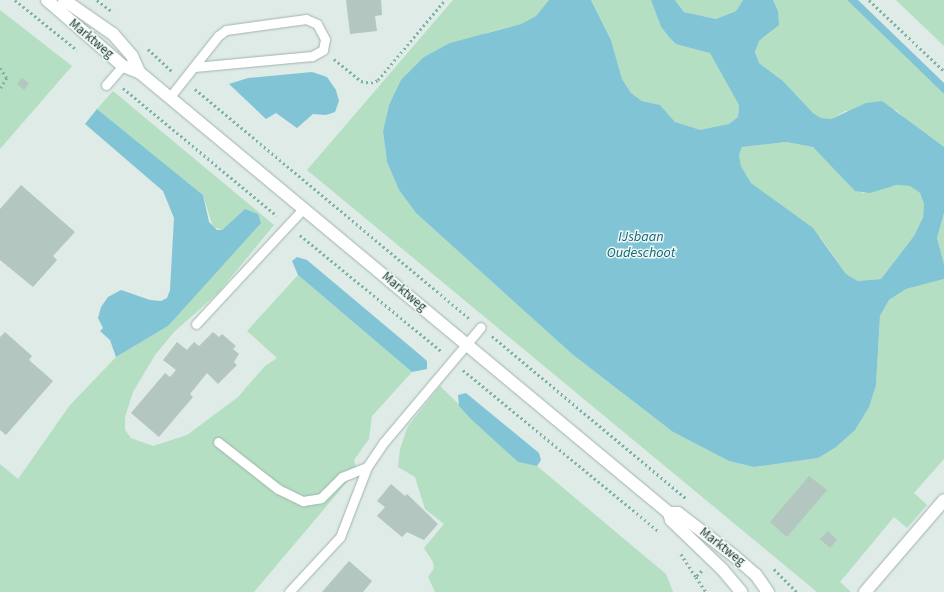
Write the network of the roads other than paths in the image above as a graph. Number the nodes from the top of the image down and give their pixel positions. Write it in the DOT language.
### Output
graph roads {
  1 [pos="47,0"];
  2 [pos="64,0"];
  3 [pos="195,67"];
  4 [pos="120,69"];
  5 [pos="139,72"];
  6 [pos="106,85"];
  7 [pos="169,98"];
  8 [pos="303,208"];
  9 [pos="196,324"];
  10 [pos="481,327"];
  11 [pos="466,344"];
  12 [pos="218,442"];
  13 [pos="367,467"];
  14 [pos="944,500"];
  15 [pos="668,513"];
  16 [pos="289,592"];
  17 [pos="741,592"];
  18 [pos="768,592"];
  19 [pos="865,592"];
  1 -- 5 [label="street, Marktweg"];
  2 -- 5 [label="street, Marktweg"];
  3 -- 3 [label="lane"];
  3 -- 7 [label="lane"];
  4 -- 6 [label="lane"];
  5 -- 7 [label="street, Marktweg"];
  7 -- 8 [label="street, Marktweg"];
  8 -- 9 [label="lane"];
  8 -- 11 [label="street, Marktweg"];
  10 -- 11 [label="lane"];
  11 -- 13 [label="lane"];
  11 -- 15 [label="street, Marktweg"];
  12 -- 13 [label="lane"];
  13 -- 16 [label="lane"];
  14 -- 19 [label="street"];
  15 -- 17 [label="street, Marktweg"];
  15 -- 18 [label="street, Marktweg"];
}
